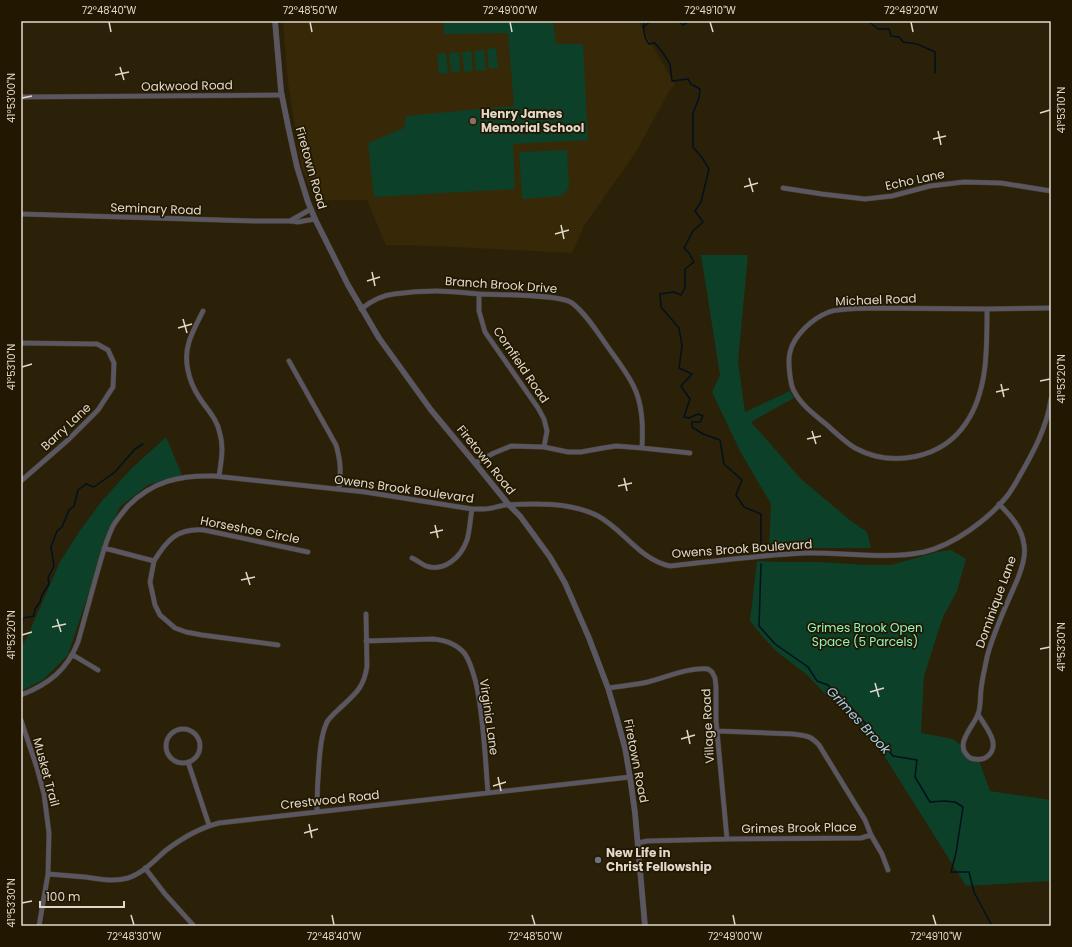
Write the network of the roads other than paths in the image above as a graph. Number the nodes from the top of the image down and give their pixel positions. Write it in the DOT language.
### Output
graph roads {
  1 [pos="274,21"];
  2 [pos="282,95"];
  3 [pos="21,98"];
  4 [pos="783,188"];
  5 [pos="1051,191"];
  6 [pos="311,209"];
  7 [pos="21,214"];
  8 [pos="315,219"];
  9 [pos="290,221"];
  10 [pos="479,294"];
  11 [pos="1051,308"];
  12 [pos="361,309"];
  13 [pos="987,309"];
  14 [pos="203,312"];
  15 [pos="21,343"];
  16 [pos="289,361"];
  17 [pos="1051,399"];
  18 [pos="544,447"];
  19 [pos="642,448"];
  20 [pos="690,453"];
  21 [pos="476,463"];
  22 [pos="219,476"];
  23 [pos="21,481"];
  24 [pos="339,489"];
  25 [pos="1000,504"];
  26 [pos="509,505"];
  27 [pos="472,509"];
  28 [pos="104,548"];
  29 [pos="308,552"];
  30 [pos="412,558"];
  31 [pos="154,561"];
  32 [pos="366,614"];
  33 [pos="366,641"];
  34 [pos="278,645"];
  35 [pos="73,655"];
  36 [pos="98,670"];
  37 [pos="608,688"];
  38 [pos="21,695"];
  39 [pos="978,714"];
  40 [pos="21,720"];
  41 [pos="717,731"];
  42 [pos="188,762"];
  43 [pos="630,777"];
  44 [pos="488,793"];
  45 [pos="317,811"];
  46 [pos="209,825"];
  47 [pos="871,834"];
  48 [pos="727,839"];
  49 [pos="638,843"];
  50 [pos="145,868"];
  51 [pos="888,870"];
  52 [pos="48,874"];
  53 [pos="39,926"];
  54 [pos="194,926"];
  55 [pos="645,926"];
  1 -- 2 [label="street, Firetown Road"];
  2 -- 3 [label="street, Oakwood Road"];
  2 -- 6 [label="street, Firetown Road"];
  4 -- 5 [label="street, Echo Lane"];
  6 -- 8 [label="street, Firetown Road"];
  6 -- 9 [label="street"];
  7 -- 9 [label="street, Seminary Road"];
  8 -- 9 [label="street, Seminary Road"];
  8 -- 12 [label="street, Firetown Road"];
  10 -- 12 [label="street, Branch Brook Drive"];
  10 -- 18 [label="street, Cornfield Road"];
  10 -- 19 [label="street, Branch Brook Drive"];
  11 -- 13 [label="street, Michael Road"];
  12 -- 21 [label="street, Firetown Road"];
  13 -- 13 [label="street, Michael Road"];
  14 -- 22 [label="street"];
  15 -- 23 [label="street, Barry Lane"];
  16 -- 24 [label="street"];
  17 -- 25 [label="street, Owens Brook Boulevard"];
  18 -- 19 [label="street"];
  18 -- 21 [label="street"];
  19 -- 20 [label="street"];
  21 -- 26 [label="street, Firetown Road"];
  22 -- 24 [label="street, Owens Brook Boulevard"];
  22 -- 28 [label="street, Owens Brook Boulevard"];
  24 -- 27 [label="street, Owens Brook Boulevard"];
  25 -- 26 [label="street, Owens Brook Boulevard"];
  25 -- 39 [label="street, Dominique Lane"];
  26 -- 27 [label="street, Owens Brook Boulevard"];
  26 -- 37 [label="street, Firetown Road"];
  27 -- 30 [label="street"];
  28 -- 31 [label="street"];
  28 -- 35 [label="street, Owens Brook Boulevard"];
  29 -- 31 [label="street, Horseshoe Circle"];
  31 -- 34 [label="street, Horseshoe Circle"];
  32 -- 33 [label="street"];
  33 -- 44 [label="street, Virginia Lane"];
  33 -- 45 [label="street"];
  35 -- 36 [label="street"];
  35 -- 38 [label="street, Owens Brook Boulevard"];
  37 -- 41 [label="street, Village Road"];
  37 -- 43 [label="street, Firetown Road"];
  39 -- 39 [label="street, Dominique Lane"];
  40 -- 52 [label="street, Musket Trail"];
  41 -- 47 [label="street, Grimes Brook Place"];
  41 -- 48 [label="street, Village Road"];
  42 -- 42 [label="street"];
  42 -- 46 [label="street"];
  43 -- 44 [label="street, Crestwood Road"];
  43 -- 49 [label="street, Firetown Road"];
  44 -- 45 [label="street, Crestwood Road"];
  45 -- 46 [label="street, Crestwood Road"];
  46 -- 50 [label="street, Crestwood Road"];
  47 -- 48 [label="street, Grimes Brook Place"];
  47 -- 51 [label="street"];
  48 -- 49 [label="street, Grimes Brook Place"];
  49 -- 55 [label="street, Firetown Road"];
  50 -- 52 [label="street, Crestwood Road"];
  50 -- 54 [label="street"];
  52 -- 53 [label="street, Musket Trail"];
}
